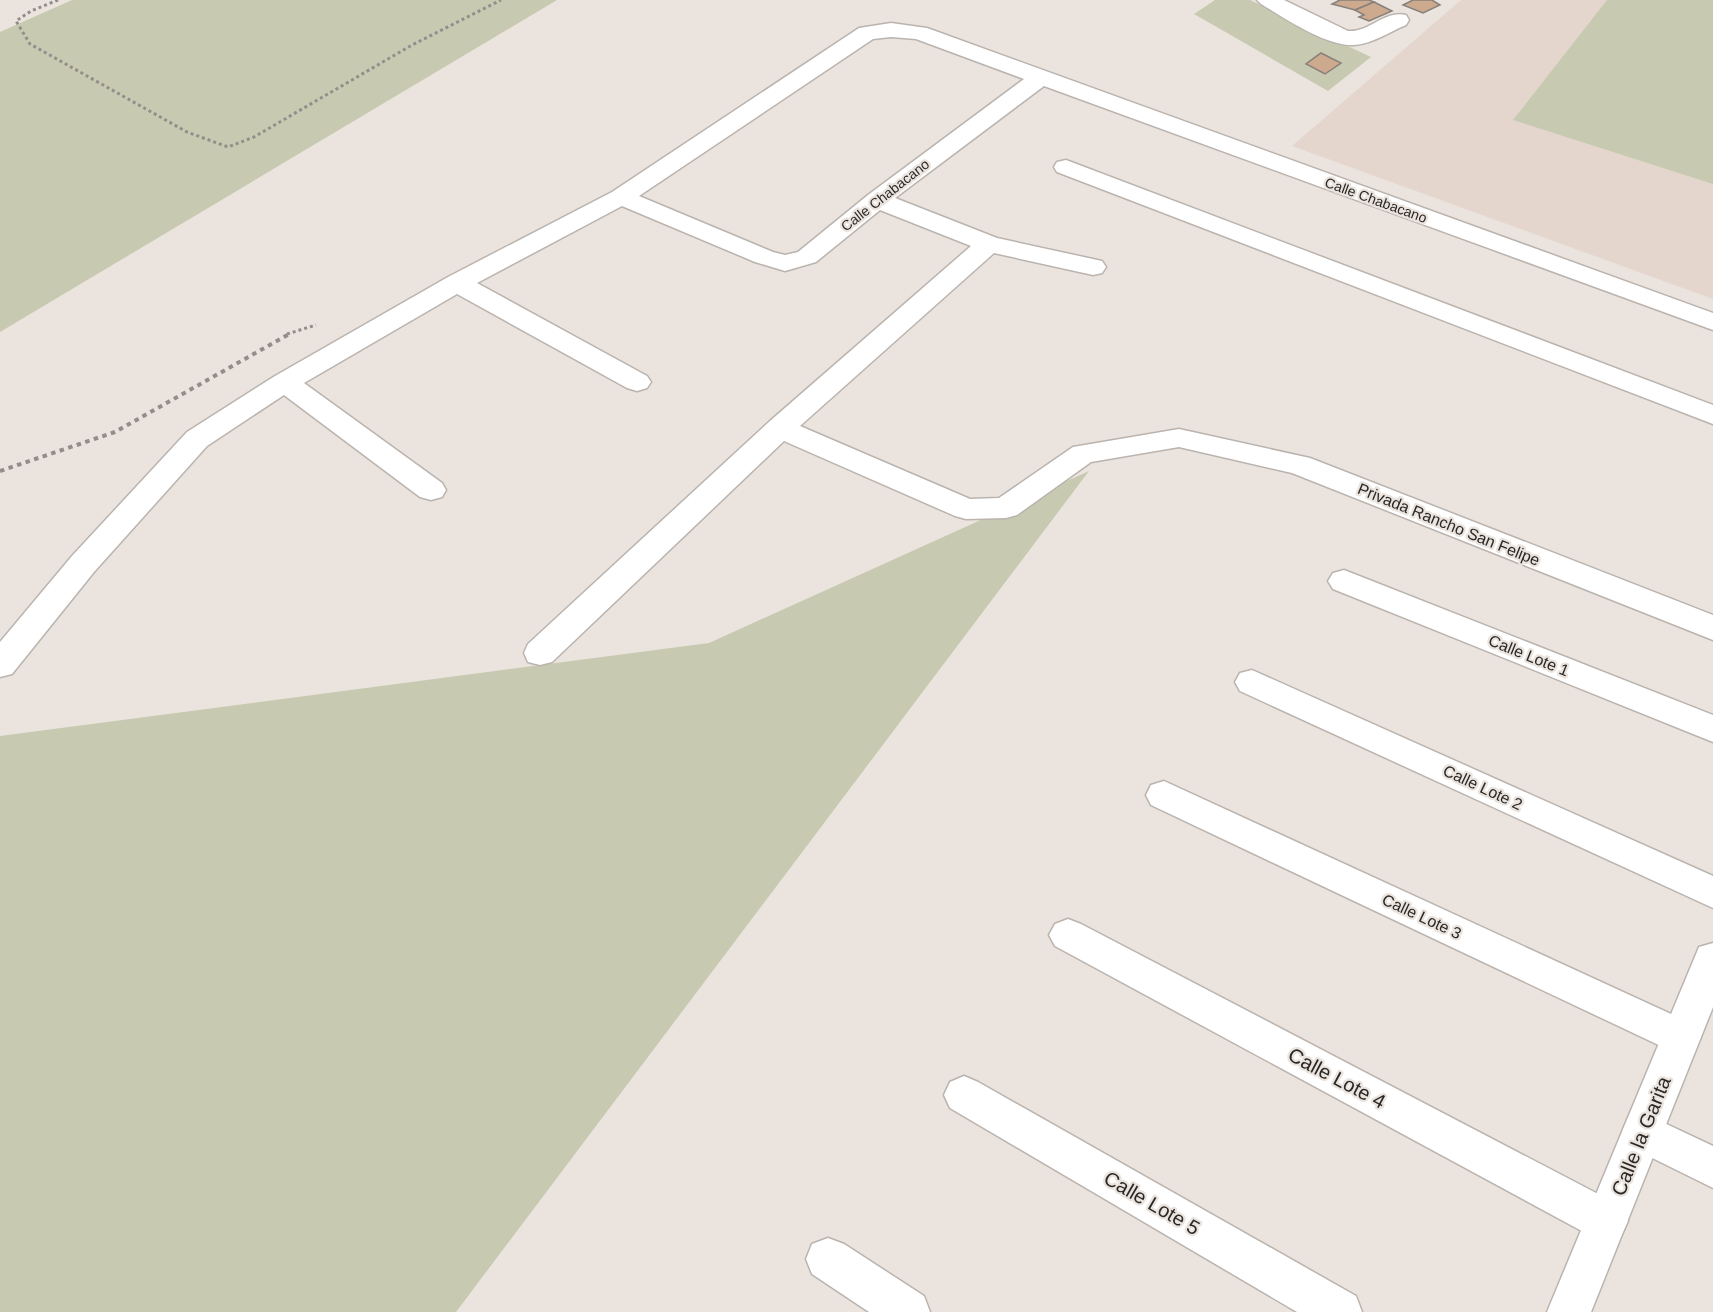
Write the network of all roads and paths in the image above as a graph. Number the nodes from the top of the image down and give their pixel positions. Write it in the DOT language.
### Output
graph roads {
  1 [pos="58,0"];
  2 [pos="501,0"];
  3 [pos="1268,0"];
  4 [pos="1398,20"];
  5 [pos="1040,78"];
  6 [pos="1066,167"];
  7 [pos="621,197"];
  8 [pos="877,200"];
  9 [pos="989,244"];
  10 [pos="1093,267"];
  11 [pos="456,283"];
  12 [pos="1713,322"];
  13 [pos="365,336"];
  14 [pos="285,382"];
  15 [pos="637,382"];
  16 [pos="1713,415"];
  17 [pos="780,428"];
  18 [pos="0,471"];
  19 [pos="431,490"];
  20 [pos="1344,581"];
  21 [pos="1713,628"];
  22 [pos="540,653"];
  23 [pos="0,665"];
  24 [pos="1252,682"];
  25 [pos="1713,729"];
  26 [pos="1164,795"];
  27 [pos="1713,893"];
  28 [pos="1068,935"];
  29 [pos="1713,959"];
  30 [pos="1681,1037"];
  31 [pos="964,1095"];
  32 [pos="1643,1132"];
  33 [pos="1713,1168"];
  34 [pos="1606,1221"];
  35 [pos="828,1259"];
  36 [pos="908,1312"];
  37 [pos="1340,1312"];
  38 [pos="1569,1312"];
  1 -- 2 [label="path"];
  3 -- 4 [label="street"];
  5 -- 7 [label="street, Calle Chabacano"];
  5 -- 8 [label="street, Calle Chabacano"];
  5 -- 12 [label="street, Calle Chabacano"];
  6 -- 16 [label="street"];
  7 -- 8 [label="street, Calle Chabacano"];
  7 -- 11 [label="street, Calle Chabacano"];
  8 -- 9 [label="street"];
  9 -- 10 [label="street"];
  9 -- 17 [label="street"];
  11 -- 13 [label="street, Calle Chabacano"];
  11 -- 15 [label="street"];
  13 -- 14 [label="street, Calle Chabacano"];
  13 -- 18 [label="path"];
  14 -- 19 [label="street"];
  14 -- 23 [label="street, Calle Chabacano"];
  17 -- 21 [label="street, Privada Rancho San Felipe"];
  17 -- 22 [label="street"];
  20 -- 25 [label="street, Calle Lote 1"];
  24 -- 27 [label="street, Calle Lote 2"];
  26 -- 30 [label="street, Calle Lote 3"];
  28 -- 34 [label="street, Calle Lote 4"];
  29 -- 30 [label="street, Calle la Garita"];
  30 -- 32 [label="street, Calle la Garita"];
  31 -- 37 [label="street, Calle Lote 5"];
  32 -- 33 [label="street"];
  32 -- 34 [label="street, Calle la Garita"];
  34 -- 38 [label="street, Calle la Garita"];
  35 -- 36 [label="street"];
}
